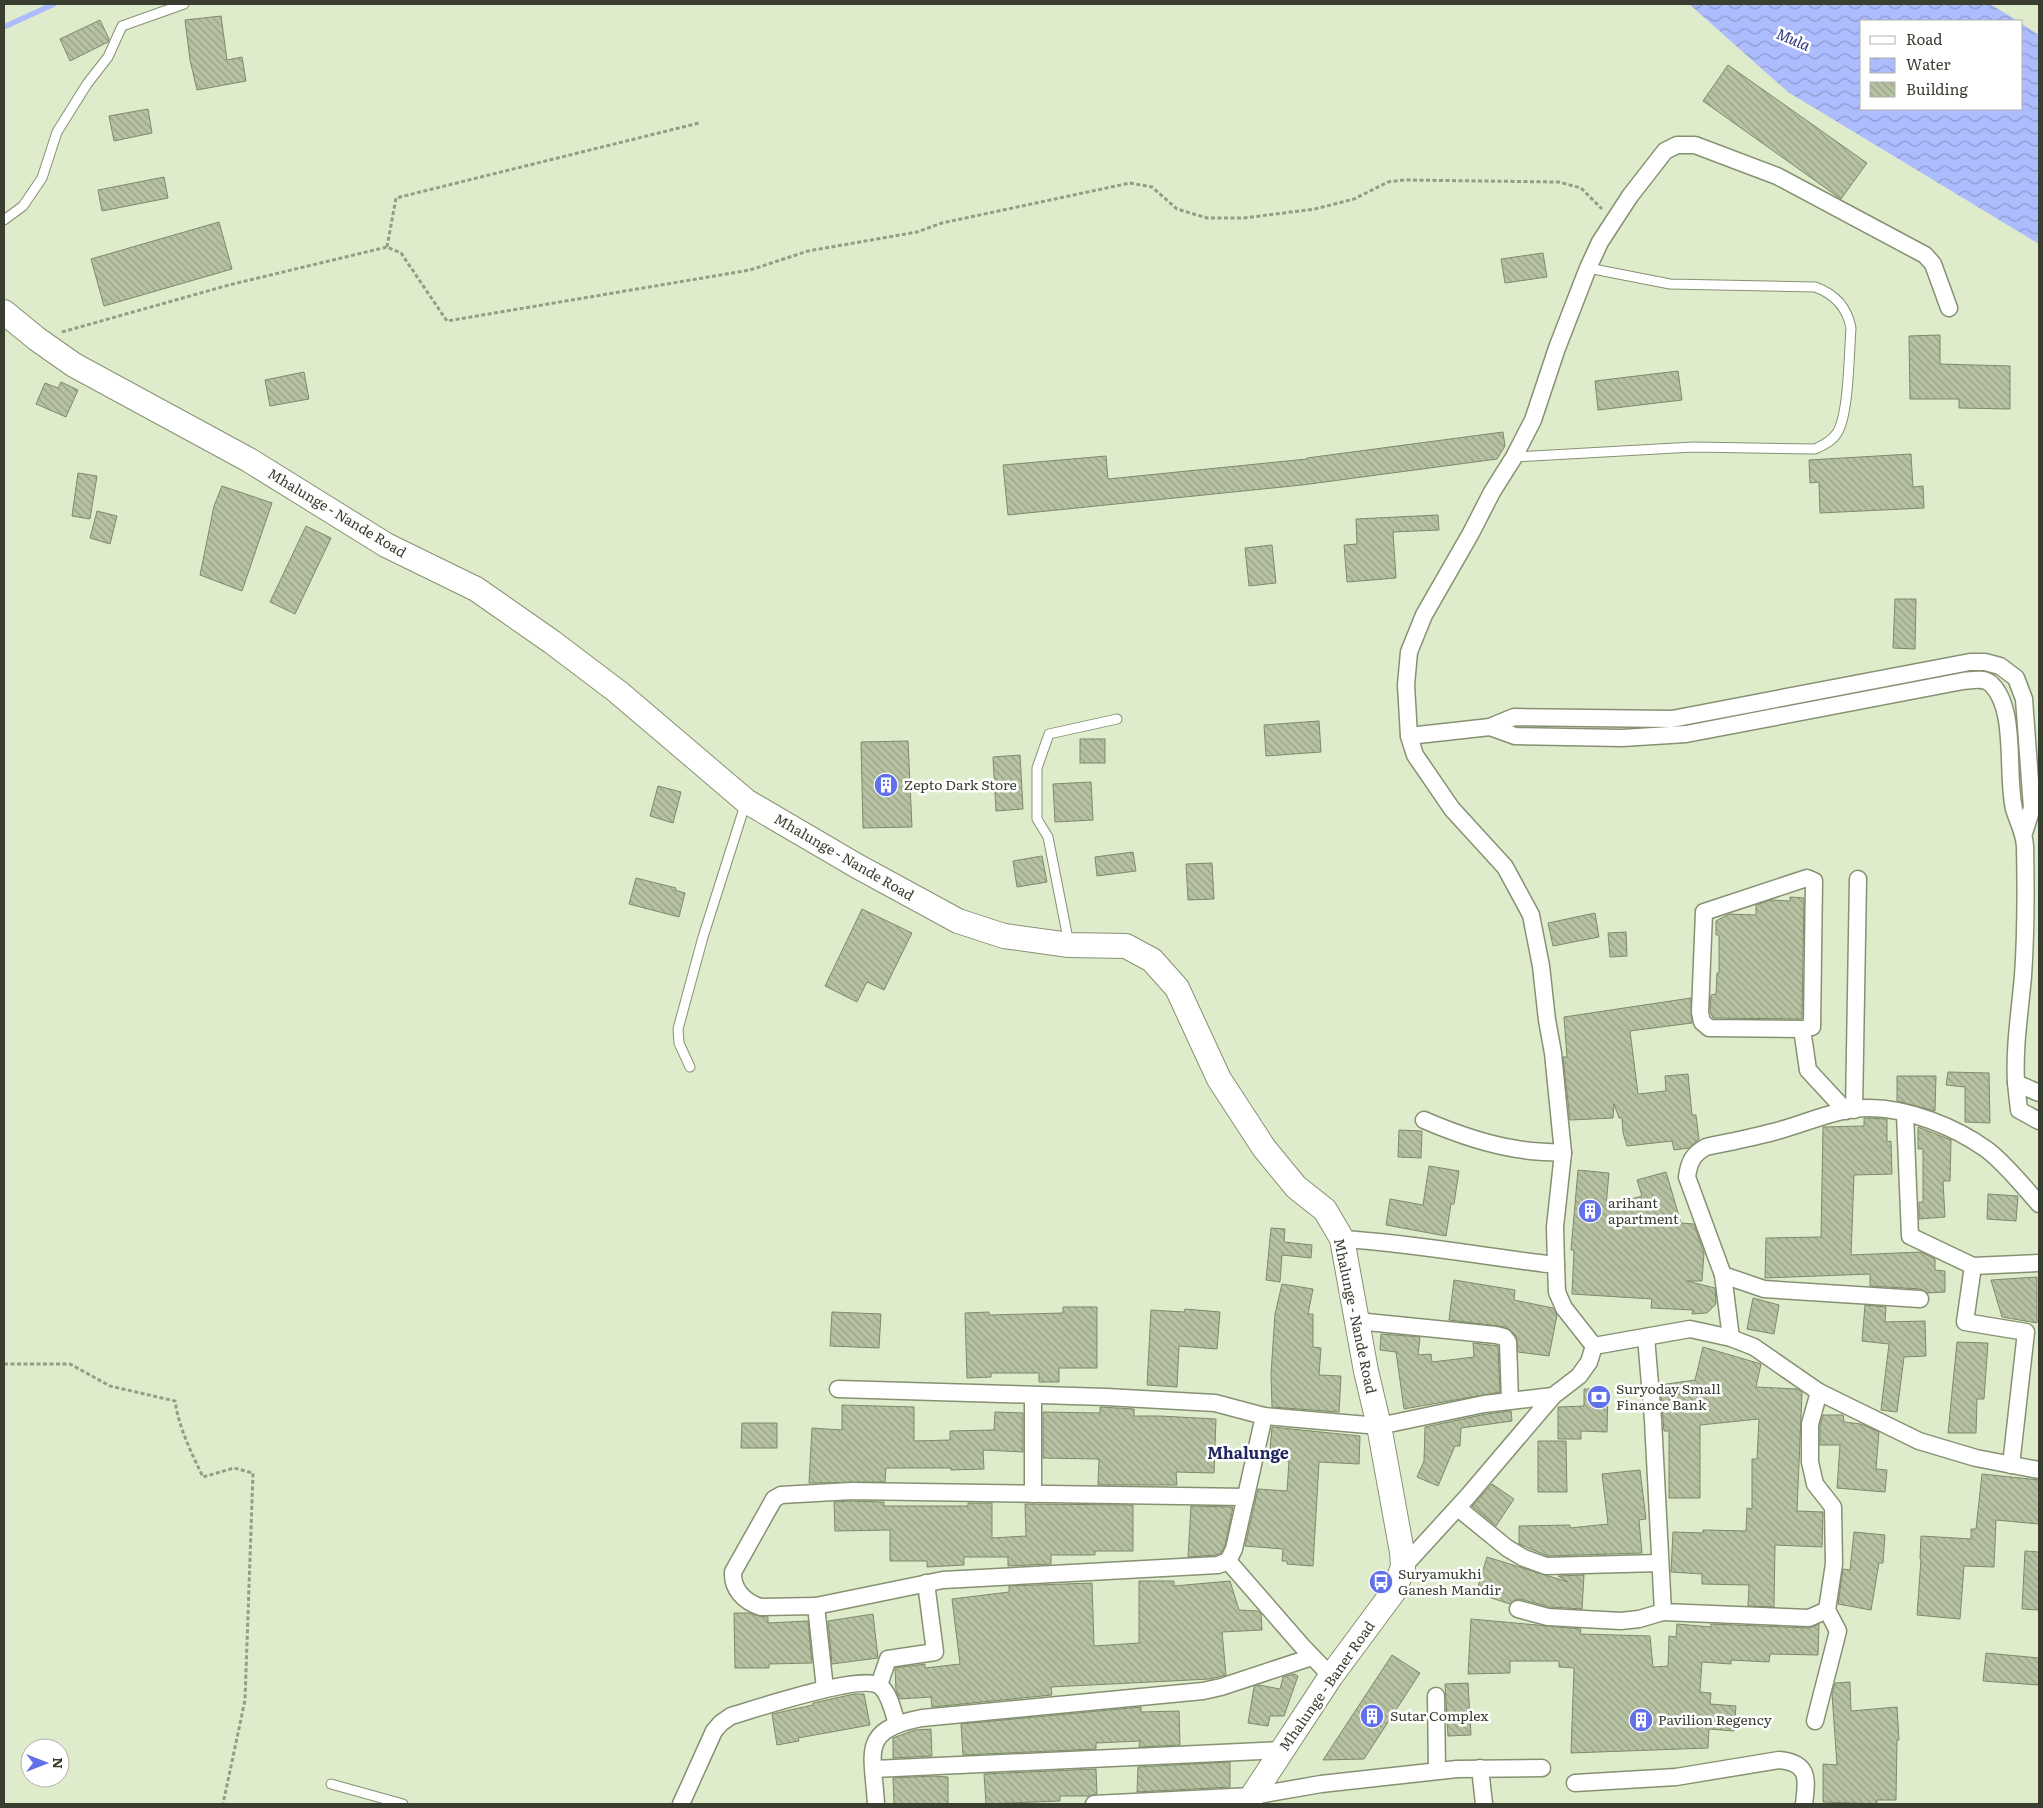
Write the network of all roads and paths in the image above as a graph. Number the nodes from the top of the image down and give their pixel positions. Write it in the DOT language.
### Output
graph roads {
  1 [pos="184,4"];
  2 [pos="699,124"];
  3 [pos="4,220"];
  4 [pos="1614,221"];
  5 [pos="387,247"];
  6 [pos="1588,268"];
  7 [pos="1949,308"];
  8 [pos="4,312"];
  9 [pos="38,340"];
  10 [pos="1514,457"];
  11 [pos="1117,719"];
  12 [pos="1490,727"];
  13 [pos="1409,736"];
  14 [pos="746,801"];
  15 [pos="2030,842"];
  16 [pos="1858,879"];
  17 [pos="1069,944"];
  18 [pos="1802,1028"];
  19 [pos="690,1067"];
  20 [pos="2016,1083"];
  21 [pos="2039,1093"];
  22 [pos="1850,1110"];
  23 [pos="1905,1114"];
  24 [pos="1424,1120"];
  25 [pos="2039,1121"];
  26 [pos="1563,1153"];
  27 [pos="2039,1204"];
  28 [pos="1342,1239"];
  29 [pos="2039,1263"];
  30 [pos="1556,1265"];
  31 [pos="1973,1266"];
  32 [pos="1723,1275"];
  33 [pos="1920,1300"];
  34 [pos="1357,1321"];
  35 [pos="1646,1337"];
  36 [pos="1731,1338"];
  37 [pos="1594,1346"];
  38 [pos="4,1364"];
  39 [pos="838,1389"];
  40 [pos="1819,1392"];
  41 [pos="1033,1395"];
  42 [pos="1553,1396"];
  43 [pos="1510,1401"];
  44 [pos="1264,1416"];
  45 [pos="1379,1426"];
  46 [pos="2011,1465"];
  47 [pos="2039,1470"];
  48 [pos="1033,1494"];
  49 [pos="1246,1497"];
  50 [pos="1458,1508"];
  51 [pos="1228,1561"];
  52 [pos="1660,1563"];
  53 [pos="1403,1567"];
  54 [pos="926,1583"];
  55 [pos="816,1606"];
  56 [pos="1518,1609"];
  57 [pos="1827,1610"];
  58 [pos="1663,1612"];
  59 [pos="1312,1657"];
  60 [pos="1331,1676"];
  61 [pos="879,1685"];
  62 [pos="825,1688"];
  63 [pos="1436,1696"];
  64 [pos="1815,1721"];
  65 [pos="898,1724"];
  66 [pos="1282,1750"];
  67 [pos="1480,1768"];
  68 [pos="1542,1768"];
  69 [pos="874,1769"];
  70 [pos="1437,1771"];
  71 [pos="1575,1783"];
  72 [pos="331,1784"];
  73 [pos="1249,1800"];
  74 [pos="224,1804"];
  75 [pos="403,1804"];
  76 [pos="681,1804"];
  77 [pos="876,1804"];
  78 [pos="1094,1804"];
  79 [pos="1484,1804"];
  80 [pos="1804,1804"];
  1 -- 3 [label="lane"];
  2 -- 5 [label="path"];
  4 -- 5 [label="path"];
  4 -- 6 [label="street"];
  4 -- 7 [label="street"];
  5 -- 9 [label="path"];
  6 -- 10 [label="street"];
  6 -- 10 [label="lane"];
  8 -- 9 [label="main road, Mhalunge - Nande Road"];
  9 -- 14 [label="main road, Mhalunge - Nande Road"];
  10 -- 13 [label="street"];
  11 -- 17 [label="lane"];
  12 -- 13 [label="street"];
  12 -- 15 [label="street"];
  12 -- 15 [label="street"];
  13 -- 26 [label="street"];
  14 -- 17 [label="main road, Mhalunge - Nande Road"];
  14 -- 19 [label="lane"];
  15 -- 20 [label="street"];
  16 -- 22 [label="street"];
  17 -- 28 [label="main road, Mhalunge - Nande Road"];
  18 -- 18 [label="street"];
  18 -- 22 [label="street"];
  20 -- 21 [label="street"];
  20 -- 25 [label="street"];
  22 -- 23 [label="street"];
  22 -- 32 [label="street"];
  23 -- 27 [label="street"];
  23 -- 31 [label="street"];
  24 -- 26 [label="street"];
  26 -- 30 [label="street"];
  28 -- 30 [label="street"];
  28 -- 34 [label="main road, Mhalunge - Nande Road"];
  29 -- 31 [label="street"];
  30 -- 37 [label="street"];
  31 -- 46 [label="street"];
  32 -- 33 [label="street"];
  32 -- 36 [label="street"];
  34 -- 43 [label="street"];
  34 -- 45 [label="main road, Mhalunge - Nande Road"];
  35 -- 36 [label="street"];
  35 -- 37 [label="street"];
  35 -- 52 [label="street"];
  36 -- 40 [label="street"];
  37 -- 42 [label="street"];
  38 -- 74 [label="path"];
  39 -- 41 [label="street"];
  40 -- 46 [label="street"];
  40 -- 57 [label="street"];
  41 -- 44 [label="street"];
  41 -- 48 [label="street"];
  42 -- 43 [label="street"];
  42 -- 50 [label="street"];
  43 -- 45 [label="street"];
  44 -- 45 [label="street"];
  44 -- 49 [label="street"];
  45 -- 53 [label="main road, Mhalunge - Nande Road"];
  46 -- 47 [label="street"];
  48 -- 49 [label="street"];
  48 -- 55 [label="street"];
  49 -- 51 [label="street"];
  50 -- 52 [label="street"];
  50 -- 53 [label="street"];
  51 -- 54 [label="street"];
  51 -- 59 [label="street"];
  52 -- 58 [label="street"];
  53 -- 60 [label="main road, Mhalunge - Baner Road"];
  54 -- 55 [label="street"];
  54 -- 61 [label="street"];
  55 -- 62 [label="street"];
  56 -- 58 [label="street"];
  57 -- 58 [label="street"];
  57 -- 64 [label="street"];
  59 -- 60 [label="street"];
  59 -- 65 [label="street"];
  60 -- 66 [label="main road, Mhalunge - Baner Road"];
  61 -- 62 [label="street"];
  61 -- 65 [label="street"];
  62 -- 76 [label="street"];
  63 -- 70 [label="street"];
  65 -- 69 [label="street"];
  66 -- 69 [label="street"];
  66 -- 73 [label="main road, Mhalunge - Baner Road"];
  67 -- 68 [label="street"];
  67 -- 70 [label="street"];
  67 -- 79 [label="street"];
  69 -- 77 [label="street"];
  70 -- 73 [label="street"];
  71 -- 80 [label="street"];
  72 -- 75 [label="lane"];
  73 -- 78 [label="street"];
}
